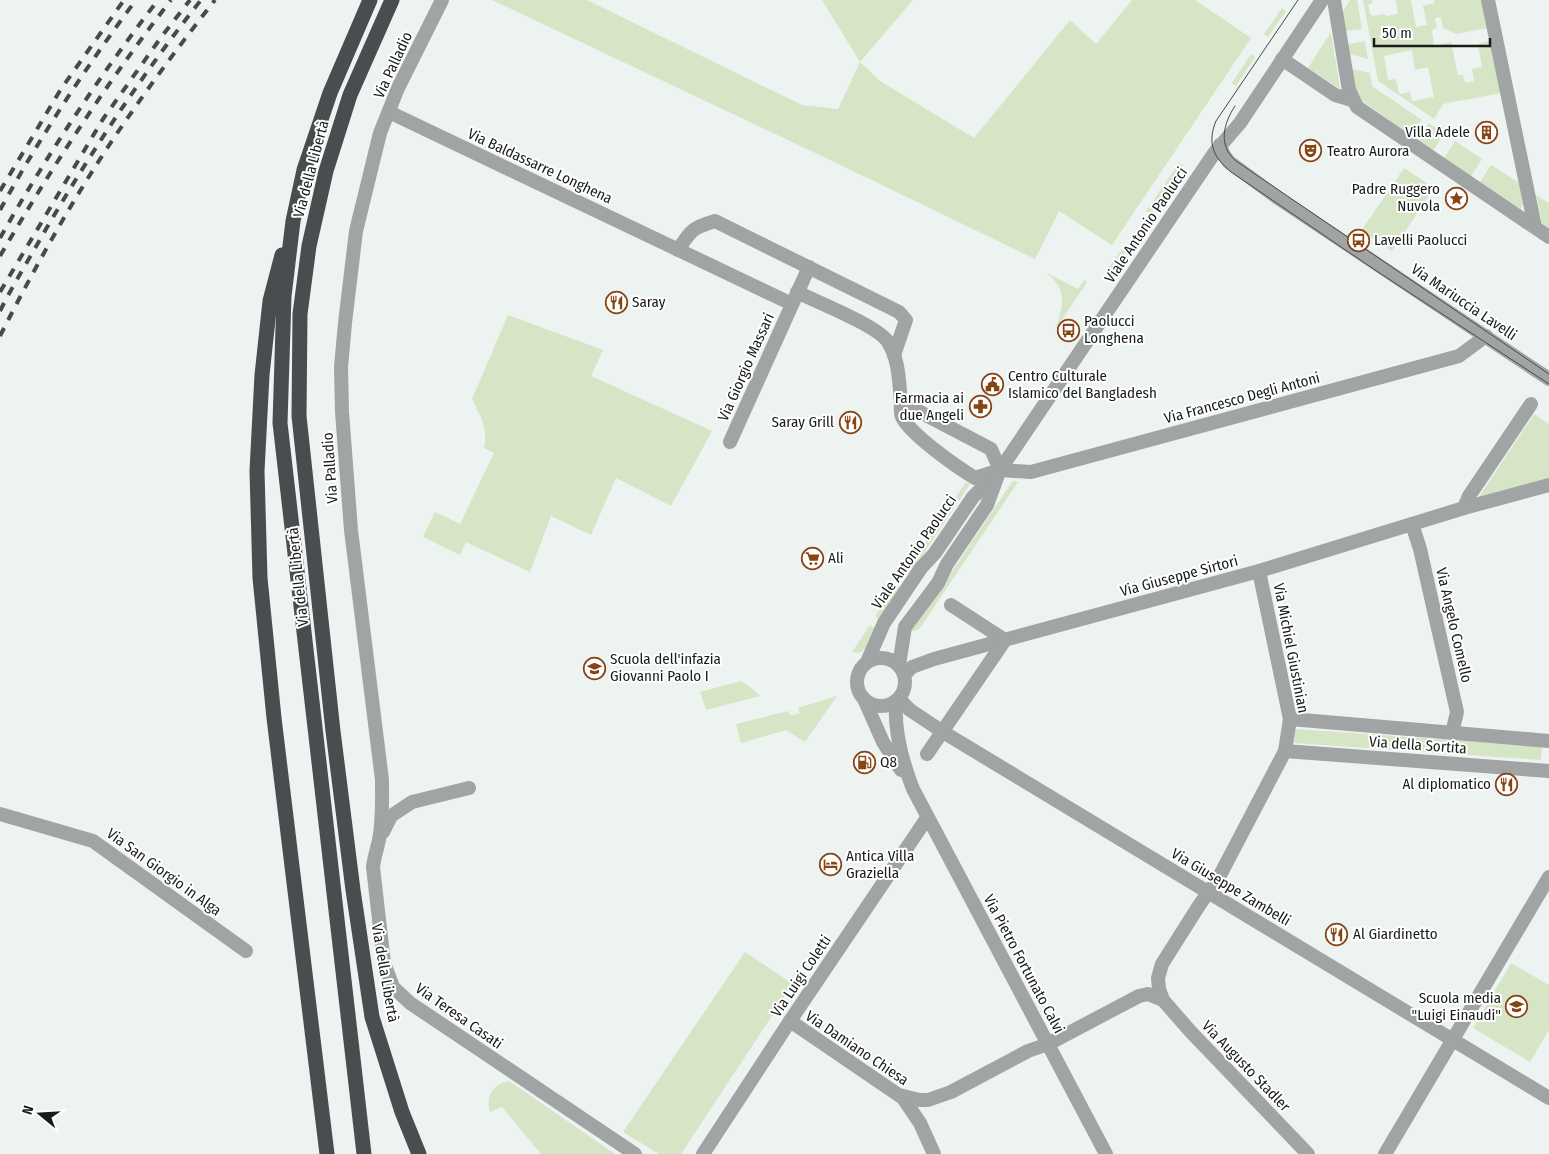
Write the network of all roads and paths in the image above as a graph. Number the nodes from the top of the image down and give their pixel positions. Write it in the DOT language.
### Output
graph roads {
  1 [pos="370,0"];
  2 [pos="392,0"];
  3 [pos="442,0"];
  4 [pos="1322,0"];
  5 [pos="1334,0"];
  6 [pos="1488,0"];
  7 [pos="1282,59"];
  8 [pos="1352,100"];
  9 [pos="389,112"];
  10 [pos="1220,145"];
  11 [pos="293,221"];
  12 [pos="1535,227"];
  13 [pos="1549,237"];
  14 [pos="678,250"];
  15 [pos="809,267"];
  16 [pos="794,298"];
  17 [pos="1486,336"];
  18 [pos="894,355"];
  19 [pos="1549,379"];
  20 [pos="902,402"];
  21 [pos="1531,404"];
  22 [pos="730,442"];
  23 [pos="1000,470"];
  24 [pos="1548,488"];
  25 [pos="1464,508"];
  26 [pos="1412,524"];
  27 [pos="1259,571"];
  28 [pos="951,605"];
  29 [pos="1005,640"];
  30 [pos="867,662"];
  31 [pos="902,670"];
  32 [pos="864,699"];
  33 [pos="897,701"];
  34 [pos="1290,719"];
  35 [pos="943,732"];
  36 [pos="1452,733"];
  37 [pos="1549,741"];
  38 [pos="1285,751"];
  39 [pos="927,754"];
  40 [pos="1549,771"];
  41 [pos="469,788"];
  42 [pos="913,789"];
  43 [pos="0,814"];
  44 [pos="927,818"];
  45 [pos="379,840"];
  46 [pos="1549,877"];
  47 [pos="1208,892"];
  48 [pos="246,951"];
  49 [pos="1163,1000"];
  50 [pos="790,1021"];
  51 [pos="1452,1040"];
  52 [pos="1048,1044"];
  53 [pos="899,1095"];
  54 [pos="1549,1098"];
  55 [pos="327,1154"];
  56 [pos="364,1154"];
  57 [pos="419,1154"];
  58 [pos="635,1154"];
  59 [pos="703,1154"];
  60 [pos="934,1154"];
  61 [pos="1106,1154"];
  62 [pos="1308,1154"];
  63 [pos="1384,1154"];
  1 -- 11 [label="highway, Via della Libertà"];
  2 -- 57 [label="highway, Via della Libertà"];
  3 -- 9 [label="street, Via Palladio"];
  4 -- 7 [label="street, Viale Antonio Paolucci"];
  5 -- 8 [label="street"];
  6 -- 12 [label="street"];
  7 -- 8 [label="street"];
  7 -- 10 [label="street, Viale Antonio Paolucci"];
  8 -- 12 [label="street"];
  9 -- 14 [label="street, Via Baldassarre Longhena"];
  9 -- 45 [label="street, Via Palladio"];
  10 -- 17 [label="street, Via Mariuccia Lavelli"];
  10 -- 23 [label="street, Viale Antonio Paolucci"];
  11 -- 55 [label="highway"];
  11 -- 56 [label="highway"];
  12 -- 13 [label="street"];
  14 -- 15 [label="street, Via Baldassarre Longhena"];
  14 -- 16 [label="street, Via Baldassarre Longhena"];
  15 -- 16 [label="street"];
  15 -- 18 [label="street, Via Baldassarre Longhena"];
  16 -- 18 [label="street, Via Baldassarre Longhena"];
  16 -- 22 [label="street, Via Giorgio Massari"];
  17 -- 19 [label="street, Via Mariuccia Lavelli"];
  17 -- 23 [label="street, Via Francesco Degli Antoni"];
  18 -- 20 [label="street, Via Baldassarre Longhena"];
  20 -- 23 [label="street"];
  20 -- 23 [label="street, Via Baldassarre Longhena"];
  21 -- 25 [label="street"];
  23 -- 30 [label="street, Viale Antonio Paolucci"];
  23 -- 31 [label="street, Viale Antonio Paolucci"];
  24 -- 25 [label="street, Via Giuseppe Sirtori"];
  25 -- 26 [label="street, Via Giuseppe Sirtori"];
  26 -- 27 [label="street, Via Giuseppe Sirtori"];
  26 -- 36 [label="street, Via Angelo Comello"];
  27 -- 29 [label="street, Via Giuseppe Sirtori"];
  27 -- 34 [label="street, Via Michiel Giustinian"];
  28 -- 29 [label="street"];
  29 -- 31 [label="street, Via Giuseppe Sirtori"];
  29 -- 35 [label="street"];
  30 -- 31 [label="street"];
  30 -- 32 [label="street"];
  31 -- 33 [label="street"];
  32 -- 33 [label="street"];
  32 -- 42 [label="street, Via Pietro Fortunato Calvi"];
  33 -- 35 [label="street, Via Giuseppe Zambelli"];
  33 -- 42 [label="street, Via Pietro Fortunato Calvi"];
  34 -- 36 [label="street, Via della Sortita"];
  34 -- 38 [label="street, Via Michiel Giustinian"];
  35 -- 39 [label="street"];
  35 -- 47 [label="street, Via Giuseppe Zambelli"];
  36 -- 37 [label="street, Via della Sortita"];
  38 -- 40 [label="street, Via della Sortita"];
  38 -- 47 [label="street, Via Michiel Giustinian"];
  41 -- 45 [label="street"];
  42 -- 44 [label="street, Via Pietro Fortunato Calvi"];
  43 -- 48 [label="street, Via San Giorgio in Alga"];
  44 -- 50 [label="street, Via Luigi Coletti"];
  44 -- 52 [label="street, Via Pietro Fortunato Calvi"];
  45 -- 58 [label="street, Via Teresa Casati"];
  46 -- 51 [label="street"];
  47 -- 49 [label="street, Via Michiel Giustinian"];
  47 -- 51 [label="street, Via Giuseppe Zambelli"];
  49 -- 52 [label="street"];
  49 -- 62 [label="street, Via Augusto Stadler"];
  50 -- 53 [label="street, Via Damiano Chiesa"];
  50 -- 59 [label="street, Via Luigi Coletti"];
  51 -- 54 [label="street, Via Giuseppe Zambelli"];
  51 -- 63 [label="street"];
  52 -- 53 [label="street"];
  52 -- 61 [label="street, Via Pietro Fortunato Calvi"];
  53 -- 60 [label="street, Via Damiano Chiesa"];
}
